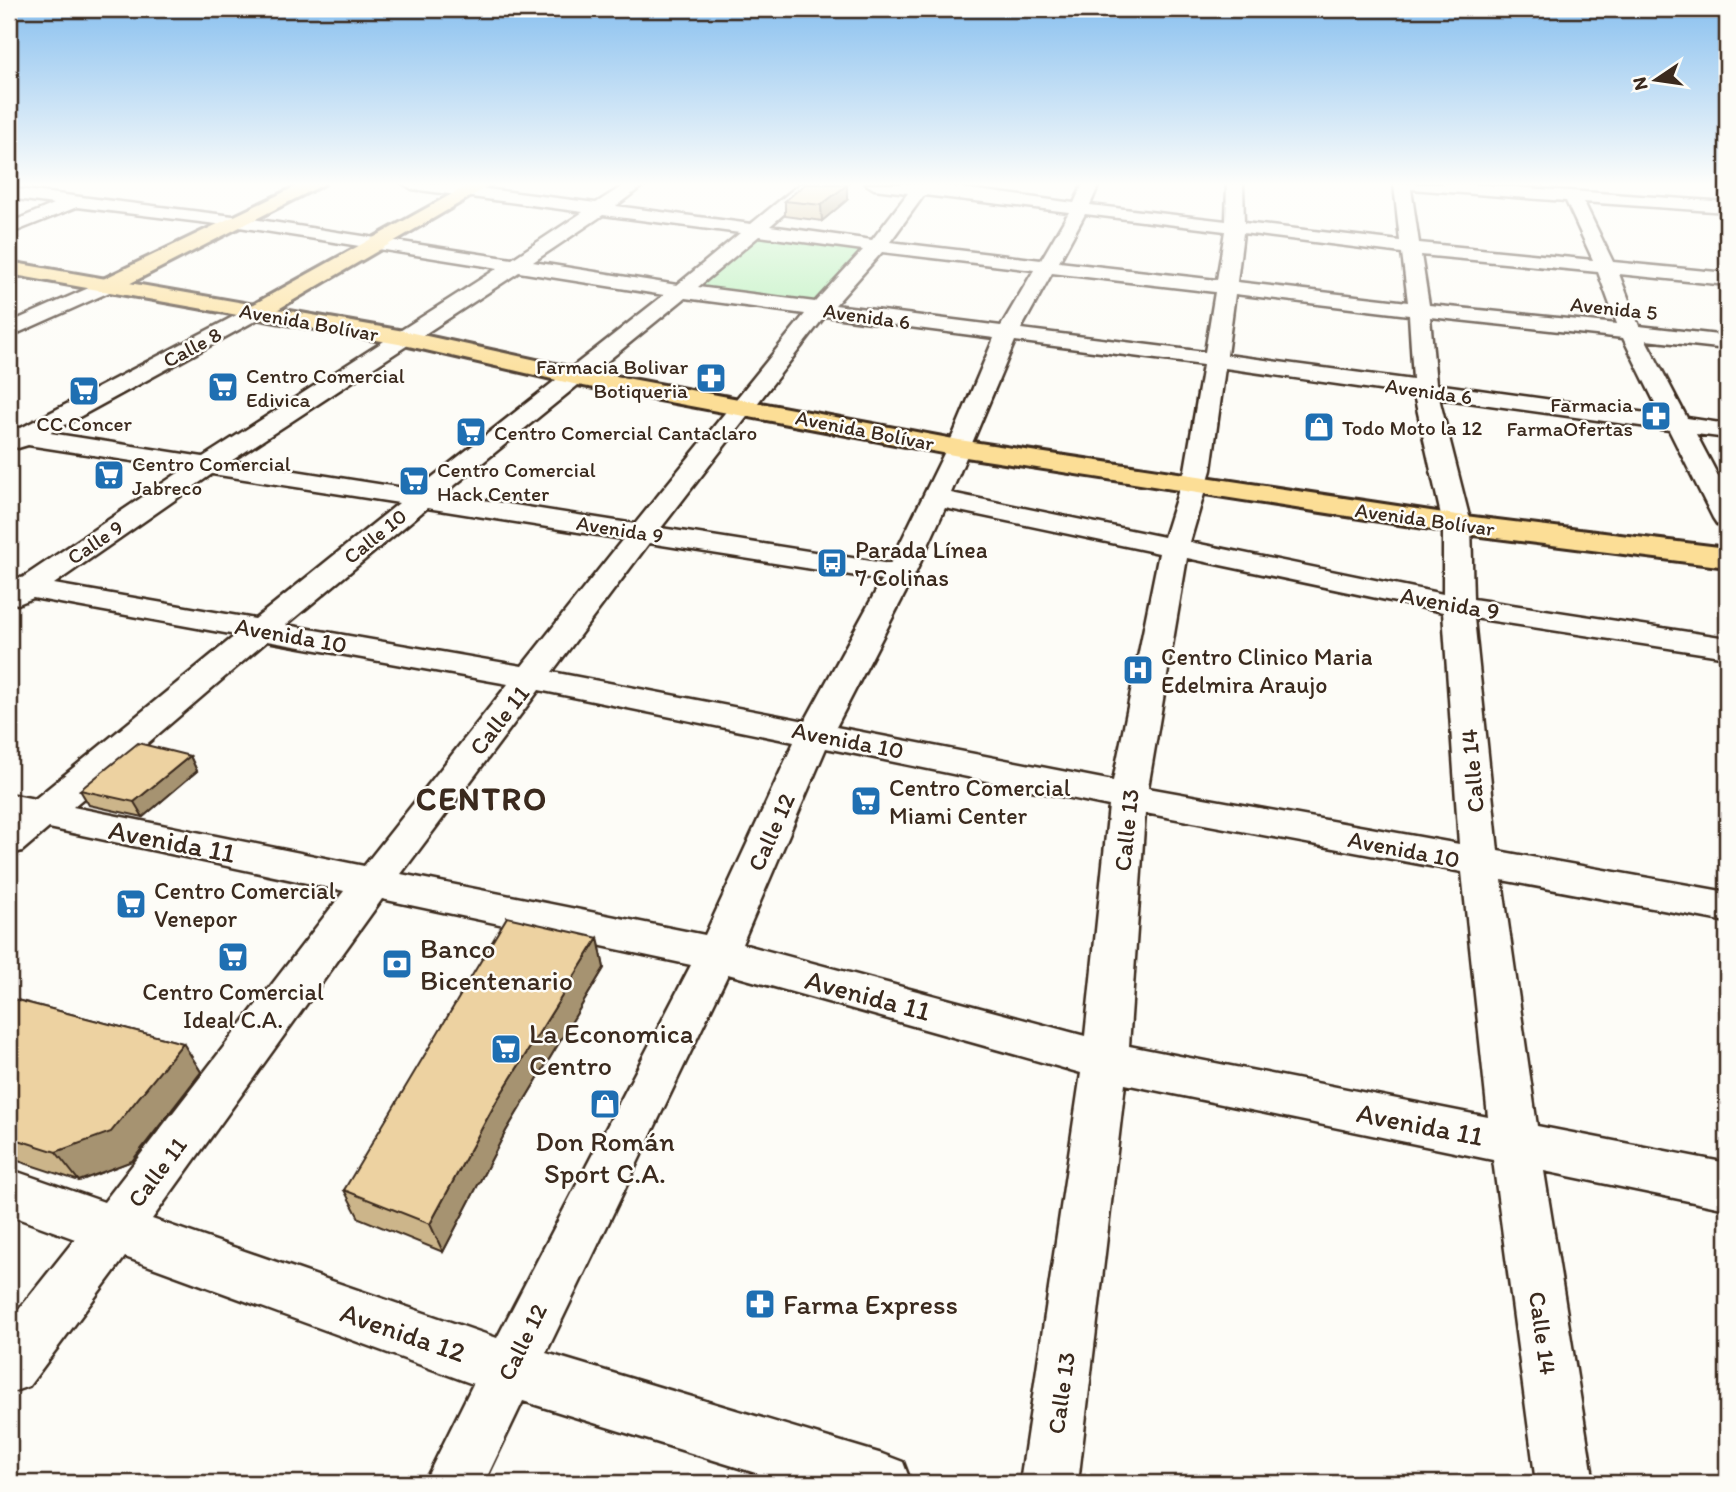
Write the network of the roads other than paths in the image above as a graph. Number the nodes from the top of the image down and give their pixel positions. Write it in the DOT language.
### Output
graph roads {
  1 [pos="169,254"];
  2 [pos="355,254"];
  3 [pos="430,254"];
  4 [pos="532,254"];
  5 [pos="726,254"];
  6 [pos="870,254"];
  7 [pos="945,254"];
  8 [pos="1054,254"];
  9 [pos="1230,254"];
  10 [pos="1411,254"];
  11 [pos="1468,254"];
  12 [pos="1602,254"];
  13 [pos="9,255"];
  14 [pos="1047,265"];
  15 [pos="512,267"];
  16 [pos="1606,267"];
  17 [pos="9,268"];
  18 [pos="1727,279"];
  19 [pos="116,281"];
  20 [pos="1223,286"];
  21 [pos="678,291"];
  22 [pos="266,307"];
  23 [pos="821,309"];
  24 [pos="1419,310"];
  25 [pos="9,331"];
  26 [pos="414,333"];
  27 [pos="1631,333"];
  28 [pos="1007,334"];
  29 [pos="1727,342"];
  30 [pos="1214,360"];
  31 [pos="586,370"];
  32 [pos="1425,391"];
  33 [pos="749,400"];
  34 [pos="1679,425"];
  35 [pos="1727,431"];
  36 [pos="14,439"];
  37 [pos="963,441"];
  38 [pos="206,467"];
  39 [pos="1194,477"];
  40 [pos="422,498"];
  41 [pos="936,498"];
  42 [pos="1455,515"];
  43 [pos="1727,518"];
  44 [pos="642,533"];
  45 [pos="1727,540"];
  46 [pos="1174,549"];
  47 [pos="1727,558"];
  48 [pos="900,574"];
  49 [pos="15,591"];
  50 [pos="1458,606"];
  51 [pos="261,630"];
  52 [pos="1727,647"];
  53 [pos="531,678"];
  54 [pos="815,734"];
  55 [pos="1128,797"];
  56 [pos="19,821"];
  57 [pos="1480,863"];
  58 [pos="374,881"];
  59 [pos="1727,907"];
  60 [pos="717,954"];
  61 [pos="1105,1061"];
  62 [pos="1515,1143"];
  63 [pos="1727,1186"];
  64 [pos="9,1192"];
  65 [pos="114,1230"];
  66 [pos="9,1366"];
  67 [pos="508,1369"];
  68 [pos="453,1483"];
  69 [pos="882,1483"];
  70 [pos="1049,1483"];
  71 [pos="1565,1483"];
  1 -- 19 [label="main road"];
  2 -- 22 [label="main road, Calle 8"];
  3 -- 15 [label="street, Avenida 6"];
  4 -- 15 [label="street, Calle 9"];
  5 -- 21 [label="street, Calle 10"];
  6 -- 23 [label="street, Calle 11"];
  7 -- 14 [label="street, Avenida 5"];
  8 -- 14 [label="street, Calle 12"];
  9 -- 20 [label="street, Calle 13"];
  10 -- 24 [label="street, Calle 14"];
  11 -- 16 [label="street"];
  12 -- 16 [label="street"];
  13 -- 19 [label="main road, Avenida Bolívar"];
  14 -- 20 [label="street, Avenida 5"];
  14 -- 28 [label="street, Calle 12"];
  15 -- 21 [label="street, Avenida 6"];
  15 -- 26 [label="street, Calle 9"];
  16 -- 18 [label="street"];
  16 -- 27 [label="street"];
  17 -- 19 [label="main road, Avenida Bolívar"];
  19 -- 22 [label="main road, Avenida Bolívar"];
  19 -- 25 [label="street"];
  20 -- 24 [label="street, Avenida 5"];
  20 -- 30 [label="street, Calle 13"];
  21 -- 23 [label="street, Avenida 6"];
  21 -- 31 [label="street, Calle 10"];
  22 -- 26 [label="main road, Avenida Bolívar"];
  22 -- 36 [label="street, Calle 8"];
  23 -- 28 [label="street, Avenida 6"];
  23 -- 33 [label="street, Calle 11"];
  24 -- 27 [label="street, Avenida 5"];
  24 -- 32 [label="street, Calle 14"];
  26 -- 31 [label="main road, Avenida Bolívar"];
  26 -- 38 [label="street, Calle 9"];
  27 -- 29 [label="street, Avenida 5"];
  27 -- 34 [label="street"];
  28 -- 30 [label="street, Avenida 6"];
  28 -- 37 [label="street, Calle 12"];
  30 -- 32 [label="street, Avenida 6"];
  30 -- 39 [label="street, Calle 13"];
  31 -- 33 [label="main road, Avenida Bolívar"];
  31 -- 40 [label="street, Calle 10"];
  32 -- 34 [label="street, Avenida 6"];
  32 -- 42 [label="street, Calle 14"];
  33 -- 37 [label="main road, Avenida Bolívar"];
  33 -- 44 [label="street, Calle 11"];
  34 -- 35 [label="street, Avenida 6"];
  34 -- 43 [label="street"];
  36 -- 38 [label="street, Avenida 9"];
  37 -- 39 [label="main road, Avenida Bolívar"];
  37 -- 41 [label="street, Calle 12"];
  38 -- 40 [label="street, Avenida 9"];
  38 -- 49 [label="street, Calle 9"];
  39 -- 42 [label="main road, Avenida Bolívar"];
  39 -- 46 [label="street, Calle 13"];
  40 -- 44 [label="street, Avenida 9"];
  40 -- 51 [label="street, Calle 10"];
  41 -- 46 [label="street, Avenida 9"];
  41 -- 48 [label="street, Calle 12"];
  42 -- 45 [label="main road, Avenida Bolívar"];
  42 -- 47 [label="main road, Avenida Bolívar"];
  42 -- 50 [label="street, Calle 14"];
  44 -- 48 [label="street, Avenida 9"];
  44 -- 53 [label="street, Calle 11"];
  46 -- 50 [label="street, Avenida 9"];
  46 -- 55 [label="street, Calle 13"];
  48 -- 54 [label="street, Calle 12"];
  49 -- 51 [label="street, Avenida 10"];
  50 -- 52 [label="street, Avenida 9"];
  50 -- 57 [label="street, Calle 14"];
  51 -- 53 [label="street, Avenida 10"];
  51 -- 56 [label="street, Calle 10"];
  53 -- 54 [label="street, Avenida 10"];
  53 -- 58 [label="street, Calle 11"];
  54 -- 55 [label="street, Avenida 10"];
  54 -- 60 [label="street, Calle 12"];
  55 -- 57 [label="street, Avenida 10"];
  55 -- 61 [label="street, Calle 13"];
  56 -- 58 [label="street, Avenida 11"];
  57 -- 59 [label="street, Avenida 10"];
  57 -- 62 [label="street, Calle 14"];
  58 -- 60 [label="street, Avenida 11"];
  58 -- 65 [label="street, Calle 11"];
  60 -- 61 [label="street, Avenida 11"];
  60 -- 67 [label="street, Calle 12"];
  61 -- 62 [label="street, Avenida 11"];
  61 -- 70 [label="street, Calle 13"];
  62 -- 63 [label="street, Avenida 11"];
  62 -- 71 [label="street, Calle 14"];
  64 -- 65 [label="street, Avenida 12"];
  65 -- 66 [label="street, Calle 11"];
  65 -- 67 [label="street, Avenida 12"];
  67 -- 68 [label="street, Calle 12"];
  67 -- 69 [label="street, Avenida 12"];
}
